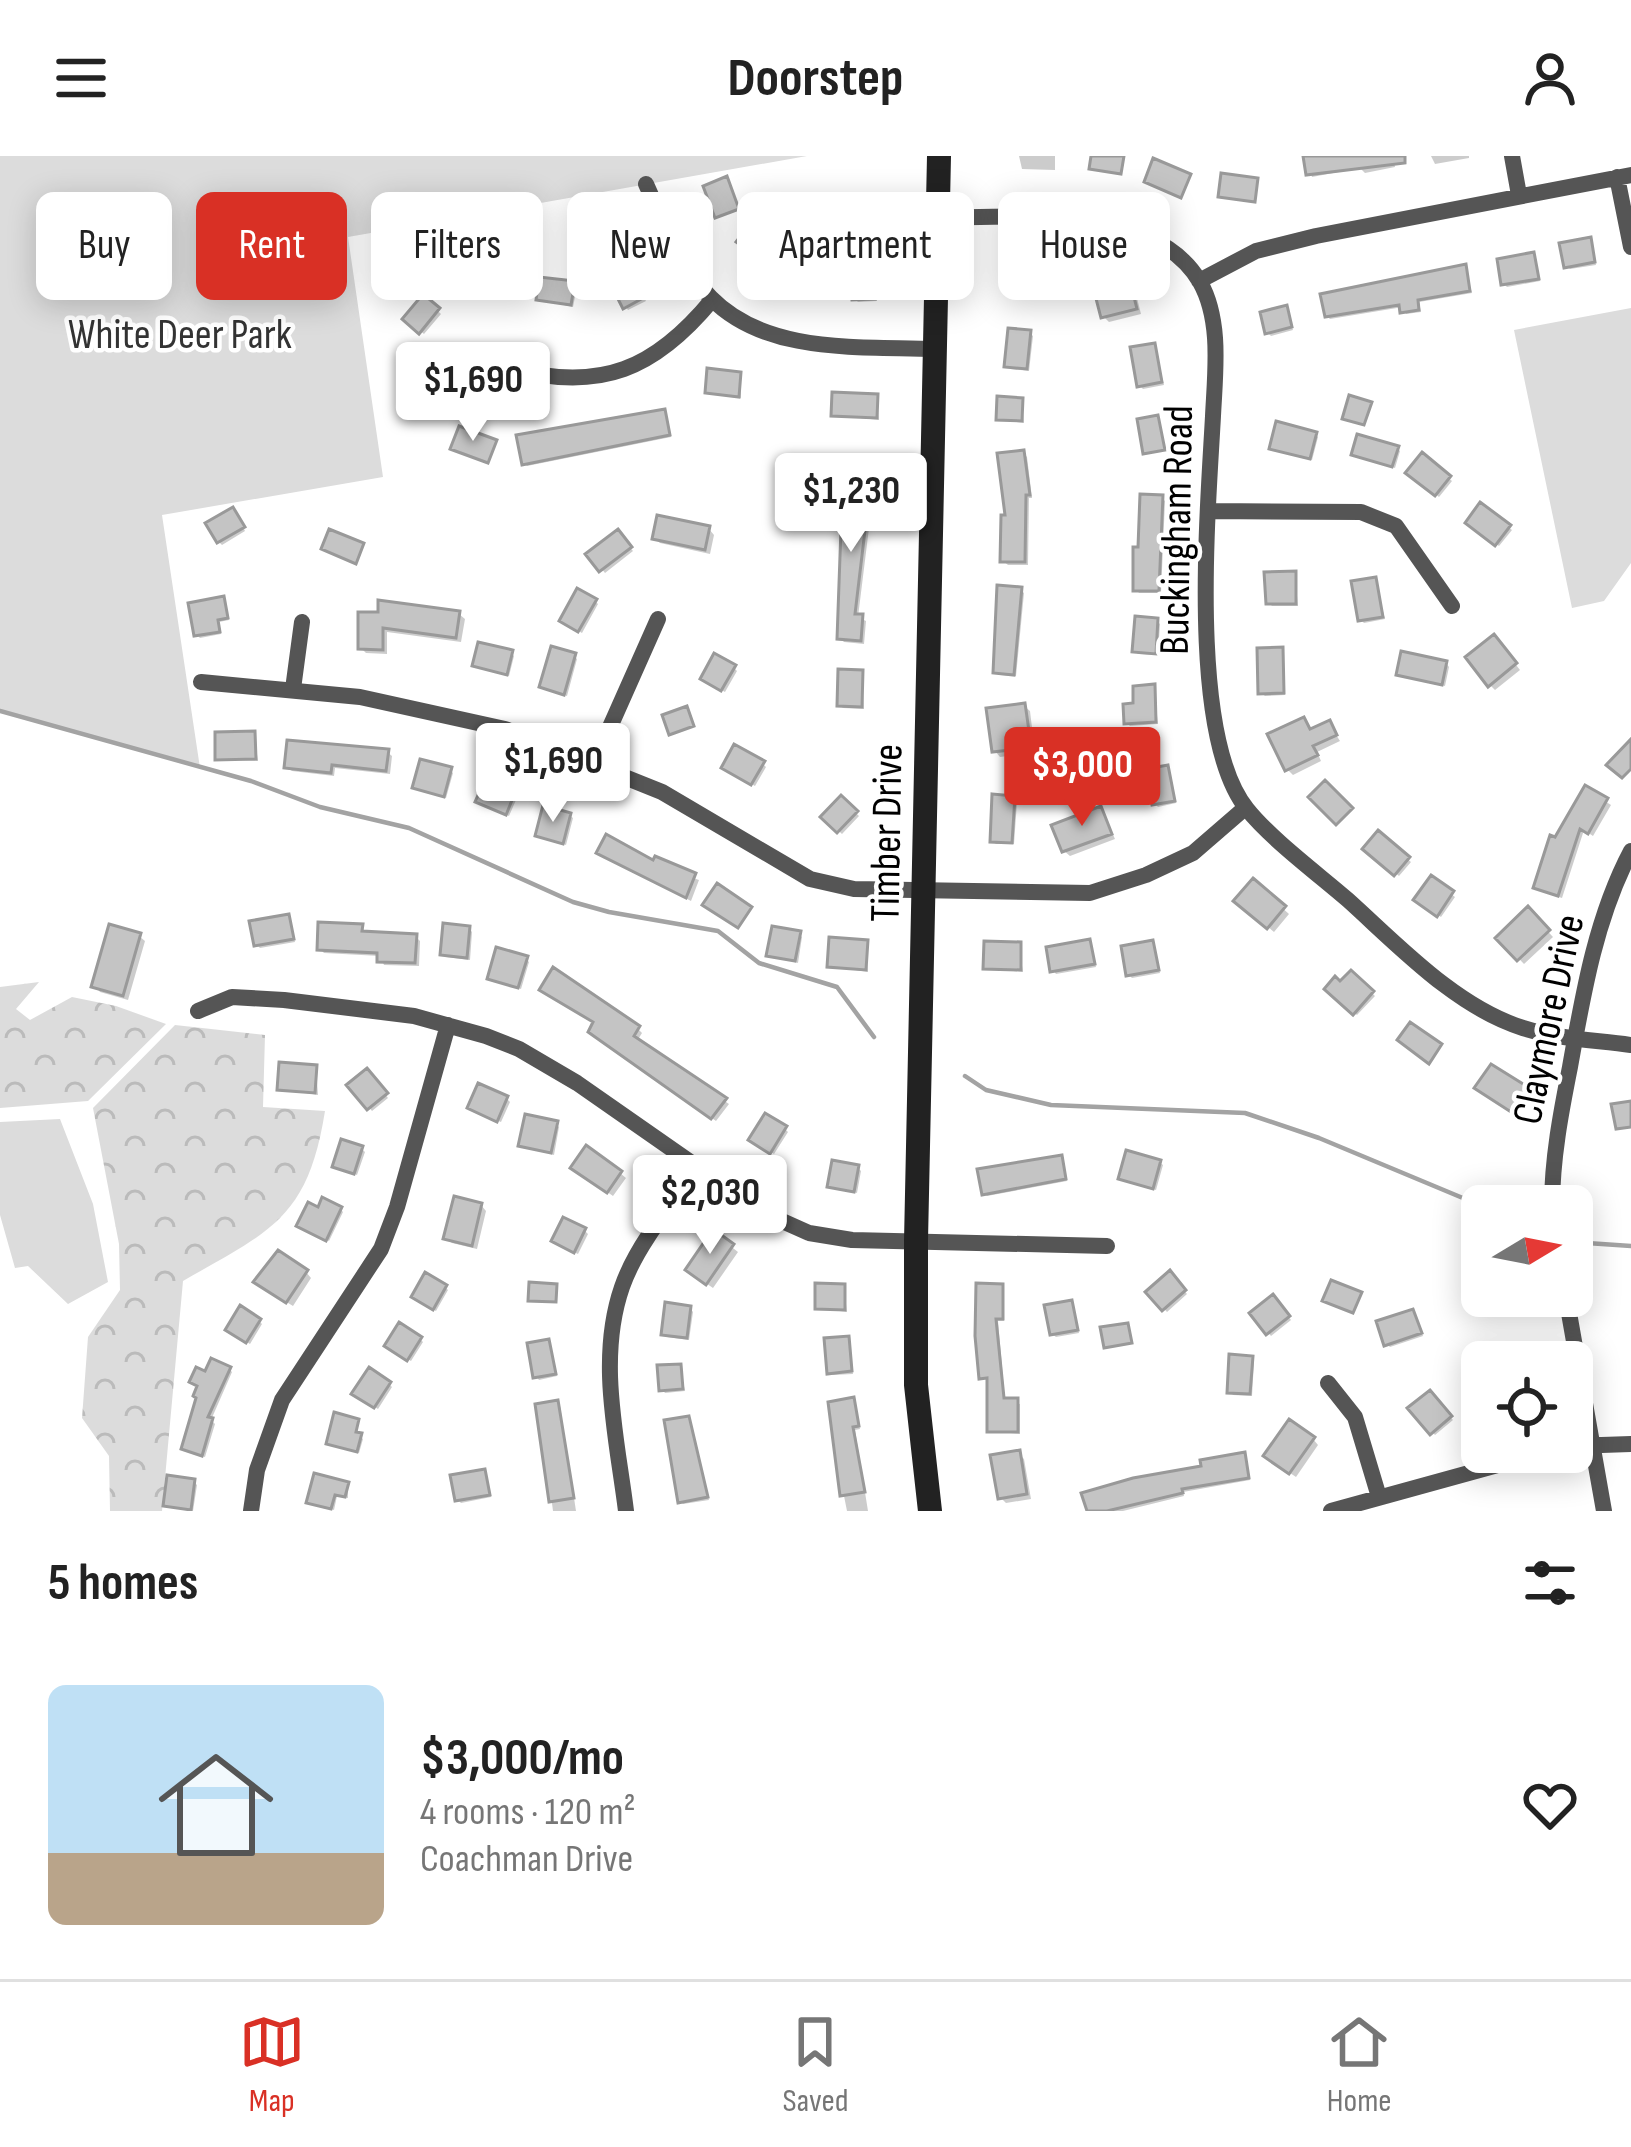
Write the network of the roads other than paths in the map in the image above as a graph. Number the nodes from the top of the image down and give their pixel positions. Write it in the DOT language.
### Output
graph roads {
  1 [pos="939,156"];
  2 [pos="1512,156"];
  3 [pos="1624,176"];
  4 [pos="646,184"];
  5 [pos="650,192"];
  6 [pos="938,192"];
  7 [pos="1519,195"];
  8 [pos="974,217"];
  9 [pos="1631,247"];
  10 [pos="1199,281"];
  11 [pos="712,300"];
  12 [pos="935,300"];
  13 [pos="934,349"];
  14 [pos="512,369"];
  15 [pos="1208,511"];
  16 [pos="1452,606"];
  17 [pos="658,619"];
  18 [pos="302,622"];
  19 [pos="201,682"];
  20 [pos="293,689"];
  21 [pos="594,763"];
  22 [pos="1245,808"];
  23 [pos="1631,851"];
  24 [pos="923,890"];
  25 [pos="198,1011"];
  26 [pos="448,1025"];
  27 [pos="1575,1037"];
  28 [pos="1631,1046"];
  29 [pos="698,1168"];
  30 [pos="1554,1185"];
  31 [pos="916,1241"];
  32 [pos="1107,1246"];
  33 [pos="1328,1383"];
  34 [pos="1593,1444"];
  35 [pos="1631,1444"];
  36 [pos="1593,1450"];
  37 [pos="1468,1473"];
  38 [pos="1378,1498"];
  39 [pos="251,1511"];
  40 [pos="626,1511"];
  41 [pos="930,1511"];
  42 [pos="1331,1511"];
  43 [pos="1604,1511"];
  1 -- 6 [label="main road, Timber Drive"];
  2 -- 7 [label="street"];
  3 -- 7 [label="street"];
  3 -- 9 [label="street"];
  4 -- 5 [label="street"];
  7 -- 10 [label="street"];
  8 -- 10 [label="street"];
  10 -- 15 [label="street, Buckingham Road"];
  11 -- 13 [label="street"];
  11 -- 14 [label="street"];
  12 -- 13 [label="main road, Timber Drive"];
  13 -- 24 [label="main road, Timber Drive"];
  15 -- 16 [label="street"];
  15 -- 22 [label="street, Buckingham Road"];
  17 -- 21 [label="street"];
  18 -- 20 [label="street"];
  19 -- 20 [label="street"];
  20 -- 21 [label="street"];
  21 -- 24 [label="street"];
  22 -- 24 [label="street"];
  22 -- 27 [label="street, Buckingham Road"];
  23 -- 27 [label="street, Claymore Drive"];
  24 -- 31 [label="main road, Timber Drive"];
  25 -- 26 [label="street"];
  26 -- 29 [label="street"];
  26 -- 39 [label="street"];
  27 -- 28 [label="street, Buckingham Road"];
  27 -- 30 [label="street, Claymore Drive"];
  29 -- 31 [label="street"];
  29 -- 40 [label="street"];
  31 -- 32 [label="street"];
  31 -- 41 [label="main road, Timber Drive"];
  33 -- 38 [label="street"];
  34 -- 35 [label="street"];
  36 -- 43 [label="street"];
  37 -- 38 [label="street"];
  38 -- 42 [label="street"];
}
